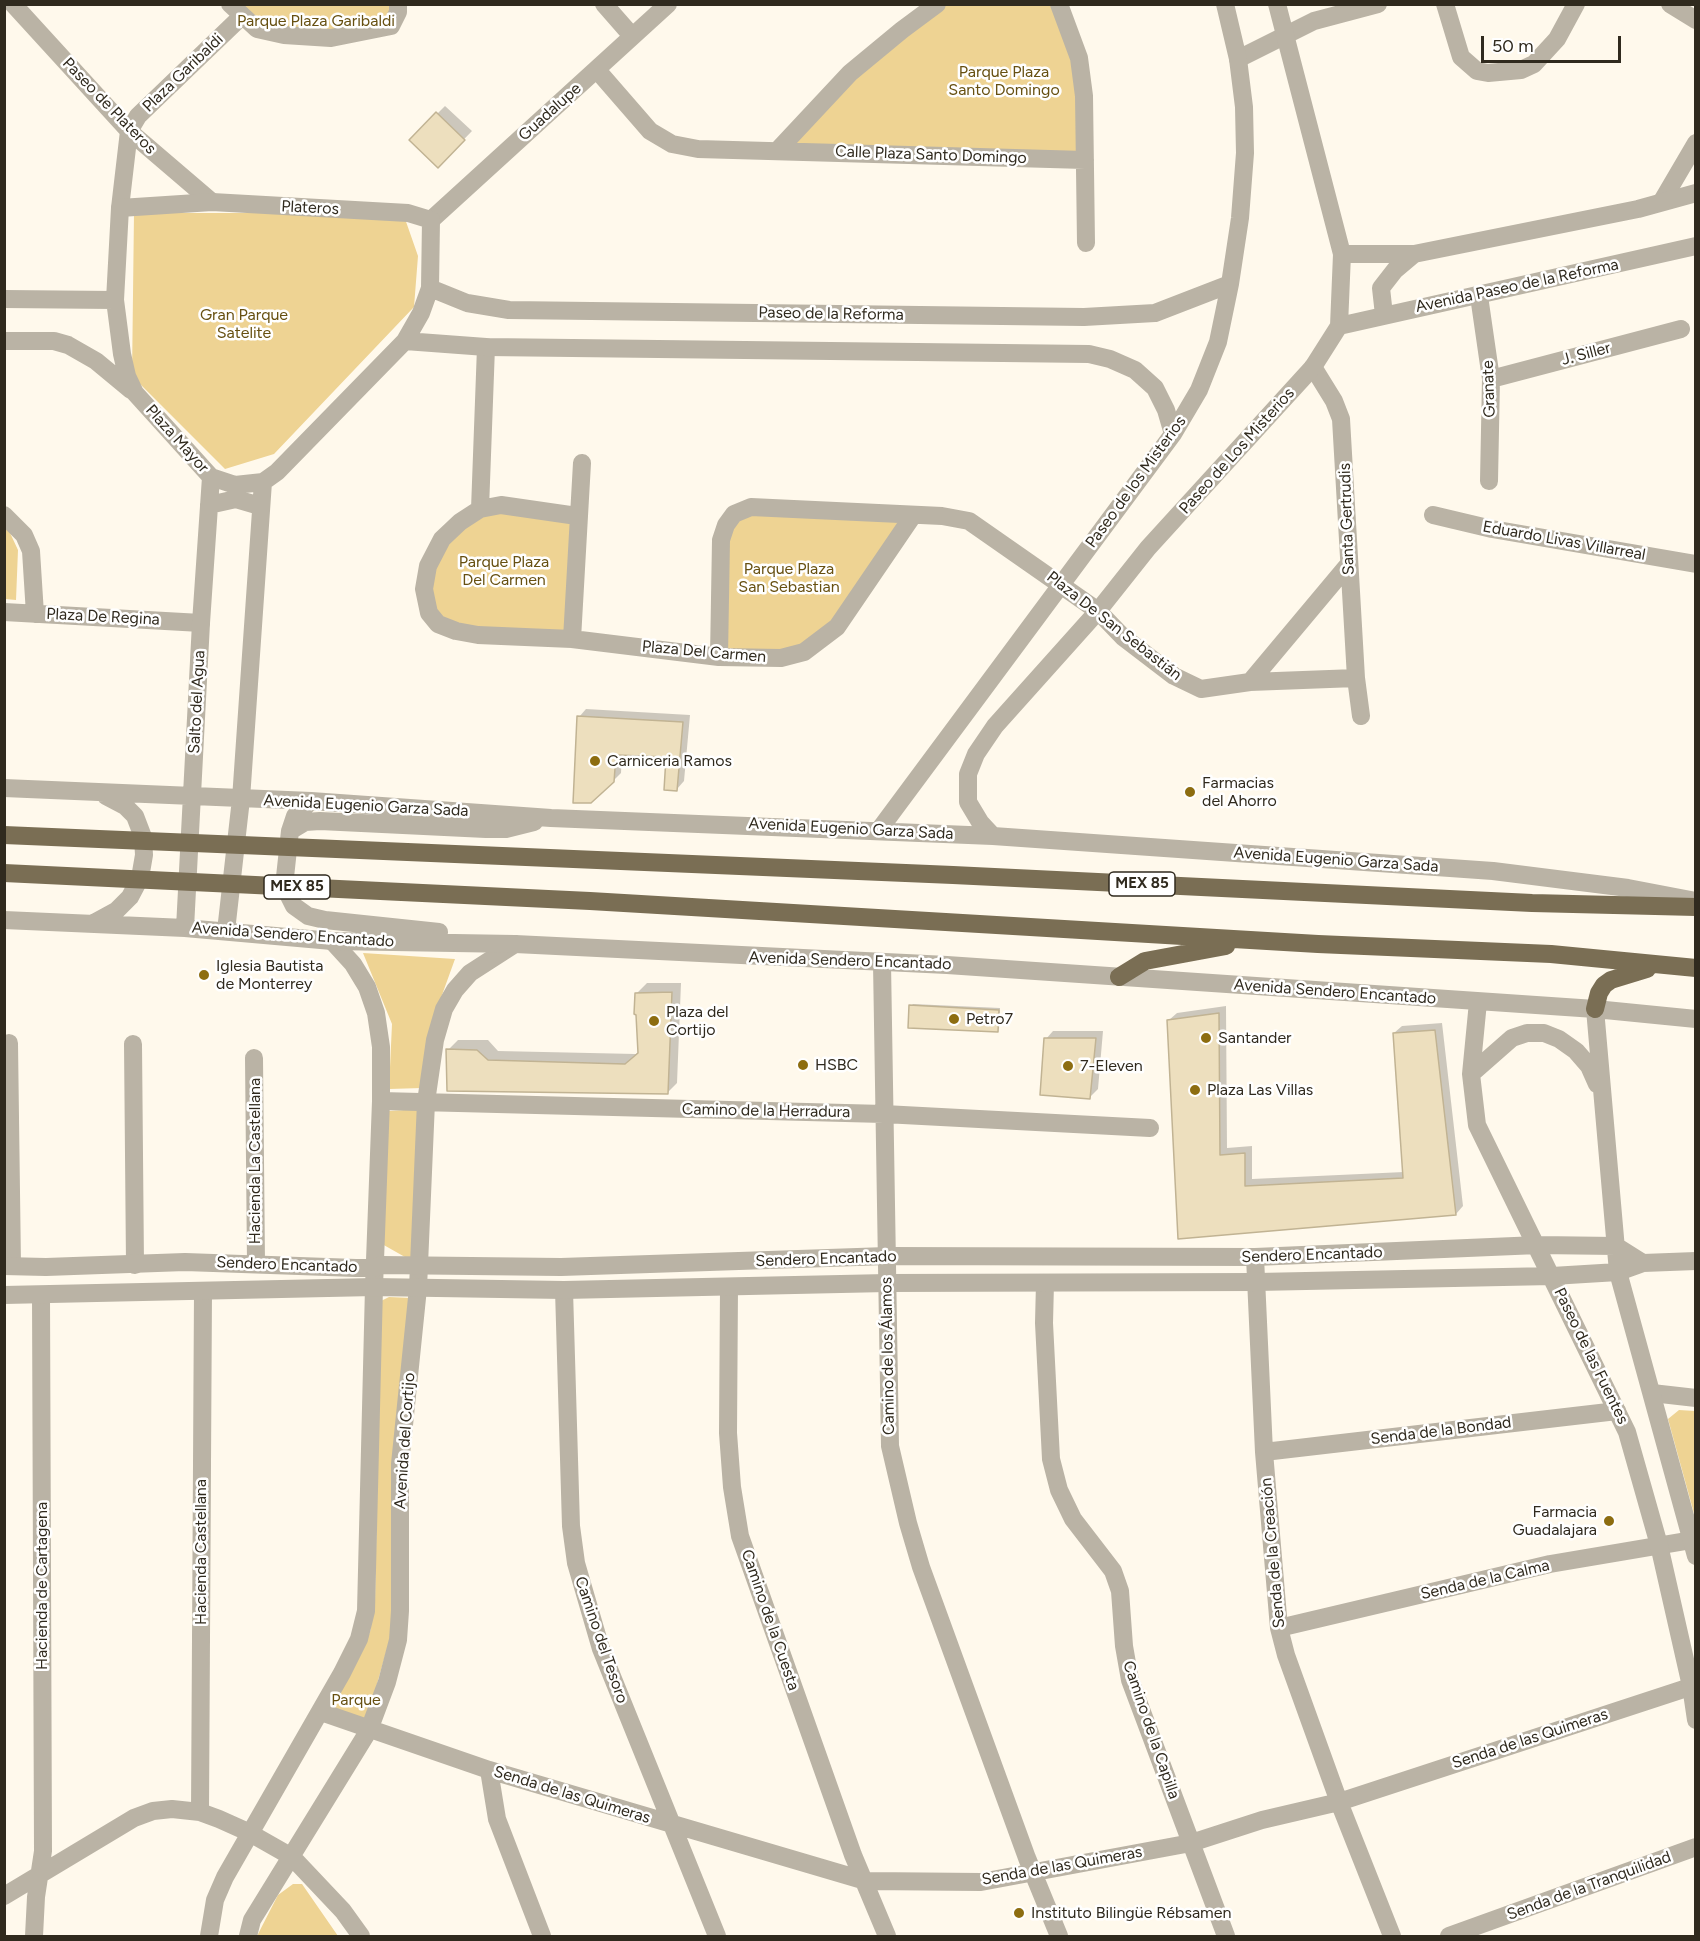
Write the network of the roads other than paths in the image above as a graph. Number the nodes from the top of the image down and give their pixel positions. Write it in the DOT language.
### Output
graph roads {
  1 [pos="13,4"];
  2 [pos="398,4"];
  3 [pos="603,4"];
  4 [pos="668,4"];
  5 [pos="937,4"];
  6 [pos="1059,4"];
  7 [pos="1225,4"];
  8 [pos="1277,4"];
  9 [pos="1378,4"];
  10 [pos="1444,4"];
  11 [pos="1576,4"];
  12 [pos="1670,4"];
  13 [pos="235,11"];
  14 [pos="1695,20"];
  15 [pos="632,36"];
  16 [pos="1286,37"];
  17 [pos="1238,59"];
  18 [pos="597,70"];
  19 [pos="129,131"];
  20 [pos="1695,143"];
  21 [pos="778,150"];
  22 [pos="1085,160"];
  23 [pos="1695,193"];
  24 [pos="1662,201"];
  25 [pos="212,202"];
  26 [pos="120,208"];
  27 [pos="431,220"];
  28 [pos="1086,243"];
  29 [pos="1695,246"];
  30 [pos="1342,254"];
  31 [pos="1414,254"];
  32 [pos="1230,284"];
  33 [pos="430,288"];
  34 [pos="1479,296"];
  35 [pos="4,299"];
  36 [pos="115,300"];
  37 [pos="1384,315"];
  38 [pos="1339,326"];
  39 [pos="1681,329"];
  40 [pos="4,341"];
  41 [pos="405,341"];
  42 [pos="486,347"];
  43 [pos="1313,367"];
  44 [pos="1491,380"];
  45 [pos="135,393"];
  46 [pos="1173,434"];
  47 [pos="582,463"];
  48 [pos="211,477"];
  49 [pos="263,482"];
  50 [pos="1489,482"];
  51 [pos="209,505"];
  52 [pos="260,506"];
  53 [pos="480,509"];
  54 [pos="4,515"];
  55 [pos="1433,515"];
  56 [pos="577,516"];
  57 [pos="912,517"];
  58 [pos="1695,564"];
  59 [pos="1348,566"];
  60 [pos="1062,584"];
  61 [pos="1098,611"];
  62 [pos="4,612"];
  63 [pos="35,614"];
  64 [pos="201,623"];
  65 [pos="572,639"];
  66 [pos="718,657"];
  67 [pos="1356,678"];
  68 [pos="1250,682"];
  69 [pos="1361,716"];
  70 [pos="4,788"];
  71 [pos="102,794"];
  72 [pos="193,796"];
  73 [pos="241,799"];
  74 [pos="311,801"];
  75 [pos="551,818"];
  76 [pos="879,830"];
  77 [pos="290,831"];
  78 [pos="4,835"];
  79 [pos="993,836"];
  80 [pos="4,873"];
  81 [pos="1695,901"];
  82 [pos="1695,907"];
  83 [pos="4,920"];
  84 [pos="94,923"];
  85 [pos="185,928"];
  86 [pos="226,931"];
  87 [pos="332,941"];
  88 [pos="1273,941"];
  89 [pos="515,944"];
  90 [pos="882,963"];
  91 [pos="1660,966"];
  92 [pos="1695,968"];
  93 [pos="1119,977"];
  94 [pos="1479,1002"];
  95 [pos="1595,1009"];
  96 [pos="1695,1019"];
  97 [pos="9,1043"];
  98 [pos="133,1044"];
  99 [pos="254,1058"];
  100 [pos="1471,1074"];
  101 [pos="1603,1096"];
  102 [pos="381,1101"];
  103 [pos="426,1102"];
  104 [pos="884,1114"];
  105 [pos="1150,1128"];
  106 [pos="1538,1245"];
  107 [pos="1616,1246"];
  108 [pos="887,1256"];
  109 [pos="1255,1257"];
  110 [pos="1695,1261"];
  111 [pos="256,1263"];
  112 [pos="1643,1263"];
  113 [pos="135,1265"];
  114 [pos="419,1265"];
  115 [pos="8,1266"];
  116 [pos="375,1268"];
  117 [pos="1618,1272"];
  118 [pos="1552,1276"];
  119 [pos="1257,1282"];
  120 [pos="887,1283"];
  121 [pos="1045,1283"];
  122 [pos="374,1287"];
  123 [pos="418,1288"];
  124 [pos="729,1288"];
  125 [pos="564,1290"];
  126 [pos="202,1291"];
  127 [pos="4,1295"];
  128 [pos="41,1295"];
  129 [pos="1652,1393"];
  130 [pos="1695,1398"];
  131 [pos="1617,1411"];
  132 [pos="1264,1452"];
  133 [pos="1659,1545"];
  134 [pos="1694,1548"];
  135 [pos="1279,1628"];
  136 [pos="1693,1685"];
  137 [pos="321,1712"];
  138 [pos="1695,1720"];
  139 [pos="369,1730"];
  140 [pos="489,1770"];
  141 [pos="1339,1803"];
  142 [pos="200,1812"];
  143 [pos="672,1826"];
  144 [pos="248,1832"];
  145 [pos="1191,1843"];
  146 [pos="1695,1847"];
  147 [pos="292,1857"];
  148 [pos="1033,1873"];
  149 [pos="38,1877"];
  150 [pos="866,1881"];
  151 [pos="4,1896"];
  152 [pos="34,1936"];
  153 [pos="209,1936"];
  154 [pos="248,1936"];
  155 [pos="361,1936"];
  156 [pos="542,1936"];
  157 [pos="717,1936"];
  158 [pos="887,1936"];
  159 [pos="1059,1936"];
  160 [pos="1226,1936"];
  161 [pos="1392,1936"];
  162 [pos="1449,1936"];
  1 -- 19 [label="street, Paseo de Plateros"];
  2 -- 13 [label="street, Plaza Garibaldi"];
  3 -- 15 [label="street"];
  4 -- 15 [label="street, Guadalupe"];
  5 -- 21 [label="street"];
  6 -- 22 [label="street"];
  7 -- 17 [label="street, Paseo de los Misterios"];
  8 -- 16 [label="street, Paseo de Los Misterios"];
  9 -- 16 [label="street"];
  10 -- 11 [label="street"];
  12 -- 14 [label="street"];
  13 -- 19 [label="street, Plaza Garibaldi"];
  15 -- 18 [label="street, Guadalupe"];
  16 -- 17 [label="street"];
  16 -- 30 [label="street, Paseo de Los Misterios"];
  17 -- 32 [label="street, Paseo de los Misterios"];
  18 -- 21 [label="street, Calle Plaza Santo Domingo"];
  18 -- 27 [label="street, Guadalupe"];
  19 -- 25 [label="street, Paseo de Plateros"];
  19 -- 26 [label="street, Plaza Mayor"];
  20 -- 24 [label="street"];
  21 -- 22 [label="street, Calle Plaza Santo Domingo"];
  22 -- 28 [label="street"];
  23 -- 24 [label="street"];
  24 -- 31 [label="street"];
  25 -- 26 [label="street, Plateros"];
  25 -- 27 [label="street, Plateros"];
  26 -- 36 [label="street, Plaza Mayor"];
  27 -- 33 [label="street"];
  29 -- 34 [label="street, Avenida Paseo de la Reforma"];
  30 -- 31 [label="street"];
  30 -- 38 [label="street, Paseo de Los Misterios"];
  31 -- 37 [label="street"];
  32 -- 33 [label="street, Paseo de la Reforma"];
  32 -- 46 [label="street, Paseo de los Misterios"];
  33 -- 41 [label="street"];
  34 -- 37 [label="street, Avenida Paseo de la Reforma"];
  34 -- 44 [label="street, Granate"];
  35 -- 36 [label="street"];
  36 -- 45 [label="street, Plaza Mayor"];
  37 -- 38 [label="street, Avenida Paseo de la Reforma"];
  38 -- 43 [label="street, Paseo de Los Misterios"];
  39 -- 44 [label="street, J. Siller"];
  40 -- 45 [label="street"];
  41 -- 42 [label="street"];
  41 -- 49 [label="street"];
  42 -- 46 [label="street"];
  42 -- 53 [label="street"];
  43 -- 59 [label="street, Santa Gertrudis"];
  43 -- 61 [label="street, Paseo de Los Misterios"];
  44 -- 50 [label="street, Granate"];
  45 -- 48 [label="street, Plaza Mayor"];
  46 -- 60 [label="street, Paseo de los Misterios"];
  47 -- 56 [label="street"];
  48 -- 49 [label="street, Plaza Mayor"];
  48 -- 51 [label="street, Salto del Agua"];
  49 -- 52 [label="street"];
  51 -- 52 [label="street"];
  51 -- 64 [label="street, Salto del Agua"];
  52 -- 73 [label="street"];
  53 -- 56 [label="street, Plaza Del Carmen"];
  53 -- 65 [label="street, Plaza Del Carmen"];
  54 -- 63 [label="street"];
  55 -- 58 [label="street, Eduardo Livas Villarreal"];
  56 -- 65 [label="street"];
  57 -- 60 [label="street, Plaza De San Sebastián"];
  57 -- 66 [label="street, Plaza Del Carmen"];
  57 -- 66 [label="street, Plaza De San Sebastián"];
  59 -- 67 [label="street, Santa Gertrudis"];
  59 -- 68 [label="street"];
  60 -- 61 [label="street, Plaza De San Sebastián"];
  60 -- 76 [label="street, Paseo de los Misterios"];
  61 -- 68 [label="street, Plaza De San Sebastián"];
  61 -- 79 [label="street, Paseo de Los Misterios"];
  62 -- 63 [label="street, Plaza De Regina"];
  63 -- 64 [label="street, Plaza De Regina"];
  64 -- 72 [label="street, Salto del Agua"];
  65 -- 66 [label="street, Plaza Del Carmen"];
  67 -- 68 [label="street"];
  67 -- 69 [label="street, Santa Gertrudis"];
  70 -- 71 [label="street, Avenida Eugenio Garza Sada"];
  71 -- 72 [label="street, Avenida Eugenio Garza Sada"];
  71 -- 84 [label="street"];
  72 -- 73 [label="street, Avenida Eugenio Garza Sada"];
  72 -- 85 [label="street, Salto del Agua"];
  73 -- 74 [label="street, Avenida Eugenio Garza Sada"];
  73 -- 86 [label="street"];
  74 -- 75 [label="street, Avenida Eugenio Garza Sada"];
  74 -- 77 [label="street"];
  75 -- 76 [label="street, Avenida Eugenio Garza Sada"];
  75 -- 77 [label="street"];
  76 -- 79 [label="street, Avenida Eugenio Garza Sada"];
  77 -- 89 [label="street"];
  78 -- 82 [label="highway, Avenida Eugenio Garza Sada / MEX 85"];
  79 -- 81 [label="street, Avenida Eugenio Garza Sada"];
  80 -- 88 [label="highway, MEX 85"];
  83 -- 84 [label="street, Avenida Sendero Encantado"];
  84 -- 85 [label="street, Avenida Sendero Encantado"];
  85 -- 86 [label="street, Avenida Sendero Encantado"];
  86 -- 87 [label="street, Avenida Sendero Encantado"];
  87 -- 89 [label="street, Avenida Sendero Encantado"];
  87 -- 102 [label="street, Avenida del Cortijo"];
  88 -- 91 [label="highway, MEX 85"];
  88 -- 93 [label="highway"];
  89 -- 90 [label="street, Avenida Sendero Encantado"];
  89 -- 103 [label="street, Avenida del Cortijo"];
  90 -- 93 [label="street, Avenida Sendero Encantado"];
  90 -- 104 [label="street, Camino de los Álamos"];
  91 -- 92 [label="highway, MEX 85"];
  91 -- 95 [label="highway"];
  93 -- 94 [label="street, Avenida Sendero Encantado"];
  94 -- 95 [label="street, Avenida Sendero Encantado"];
  94 -- 100 [label="street, Paseo de las Fuentes"];
  95 -- 96 [label="street, Avenida Sendero Encantado"];
  95 -- 101 [label="street"];
  97 -- 115 [label="street"];
  98 -- 113 [label="street"];
  99 -- 111 [label="street, Hacienda La Castellana"];
  100 -- 101 [label="street"];
  100 -- 106 [label="street, Paseo de las Fuentes"];
  101 -- 107 [label="street"];
  102 -- 103 [label="street, Camino de la Herradura"];
  102 -- 116 [label="street, Avenida del Cortijo"];
  103 -- 104 [label="street, Camino de la Herradura"];
  103 -- 114 [label="street, Avenida del Cortijo"];
  104 -- 105 [label="street, Camino de la Herradura"];
  104 -- 108 [label="street, Camino de los Álamos"];
  106 -- 107 [label="street, Sendero Encantado"];
  106 -- 109 [label="street, Sendero Encantado"];
  106 -- 118 [label="street, Paseo de las Fuentes"];
  107 -- 112 [label="street"];
  107 -- 117 [label="street"];
  108 -- 109 [label="street, Sendero Encantado"];
  108 -- 114 [label="street, Sendero Encantado"];
  108 -- 120 [label="street, Camino de los Álamos"];
  109 -- 119 [label="street, Senda de la Creación"];
  110 -- 112 [label="street, Sendero Encantado"];
  111 -- 113 [label="street, Sendero Encantado"];
  111 -- 116 [label="street, Sendero Encantado"];
  112 -- 117 [label="street, Sendero Encantado"];
  113 -- 115 [label="street, Sendero Encantado"];
  114 -- 116 [label="street, Sendero Encantado"];
  114 -- 123 [label="street, Avenida del Cortijo"];
  116 -- 122 [label="street, Avenida del Cortijo"];
  117 -- 118 [label="street, Sendero Encantado"];
  117 -- 129 [label="street"];
  118 -- 119 [label="street, Sendero Encantado"];
  118 -- 131 [label="street, Paseo de las Fuentes"];
  119 -- 121 [label="street, Sendero Encantado"];
  119 -- 132 [label="street, Senda de la Creación"];
  120 -- 121 [label="street, Sendero Encantado"];
  120 -- 124 [label="street, Sendero Encantado"];
  120 -- 148 [label="street, Camino de los Álamos"];
  121 -- 145 [label="street, Camino de la Capilla"];
  122 -- 123 [label="street, Sendero Encantado"];
  122 -- 126 [label="street, Sendero Encantado"];
  122 -- 137 [label="street, Avenida del Cortijo"];
  123 -- 125 [label="street, Sendero Encantado"];
  123 -- 139 [label="street, Avenida del Cortijo"];
  124 -- 125 [label="street, Sendero Encantado"];
  124 -- 150 [label="street, Camino de la Cuesta"];
  125 -- 143 [label="street, Camino del Tesoro"];
  126 -- 128 [label="street, Sendero Encantado"];
  126 -- 142 [label="street, Hacienda Castellana"];
  127 -- 128 [label="street, Sendero Encantado"];
  128 -- 149 [label="street, Hacienda de Cartagena"];
  129 -- 130 [label="street"];
  129 -- 134 [label="street"];
  131 -- 132 [label="street, Senda de la Bondad"];
  131 -- 133 [label="street, Paseo de las Fuentes"];
  132 -- 135 [label="street, Senda de la Creación"];
  133 -- 134 [label="street, Senda de la Calma"];
  133 -- 135 [label="street, Senda de la Calma"];
  133 -- 136 [label="street, Paseo de las Fuentes"];
  135 -- 141 [label="street, Senda de la Creación"];
  136 -- 138 [label="street, Paseo de las Fuentes"];
  136 -- 141 [label="street, Senda de las Quimeras"];
  137 -- 139 [label="street, Senda de las Quimeras"];
  137 -- 144 [label="street, Avenida del Cortijo"];
  139 -- 140 [label="street, Senda de las Quimeras"];
  139 -- 147 [label="street, Avenida del Cortijo"];
  140 -- 143 [label="street, Senda de las Quimeras"];
  140 -- 156 [label="street"];
  141 -- 145 [label="street, Senda de las Quimeras"];
  141 -- 161 [label="street, Senda de la Creación"];
  142 -- 144 [label="street"];
  142 -- 149 [label="street"];
  143 -- 150 [label="street, Senda de las Quimeras"];
  143 -- 157 [label="street, Camino del Tesoro"];
  144 -- 147 [label="street"];
  144 -- 153 [label="street, Avenida del Cortijo"];
  145 -- 148 [label="street, Senda de las Quimeras"];
  145 -- 160 [label="street, Camino de la Capilla"];
  146 -- 162 [label="street, Senda de la Tranquilidad"];
  147 -- 154 [label="street, Avenida del Cortijo"];
  147 -- 155 [label="street"];
  148 -- 150 [label="street, Senda de las Quimeras"];
  148 -- 159 [label="street, Camino de los Álamos"];
  149 -- 151 [label="street"];
  149 -- 152 [label="street, Hacienda de Cartagena"];
  150 -- 158 [label="street, Camino de la Cuesta"];
}
